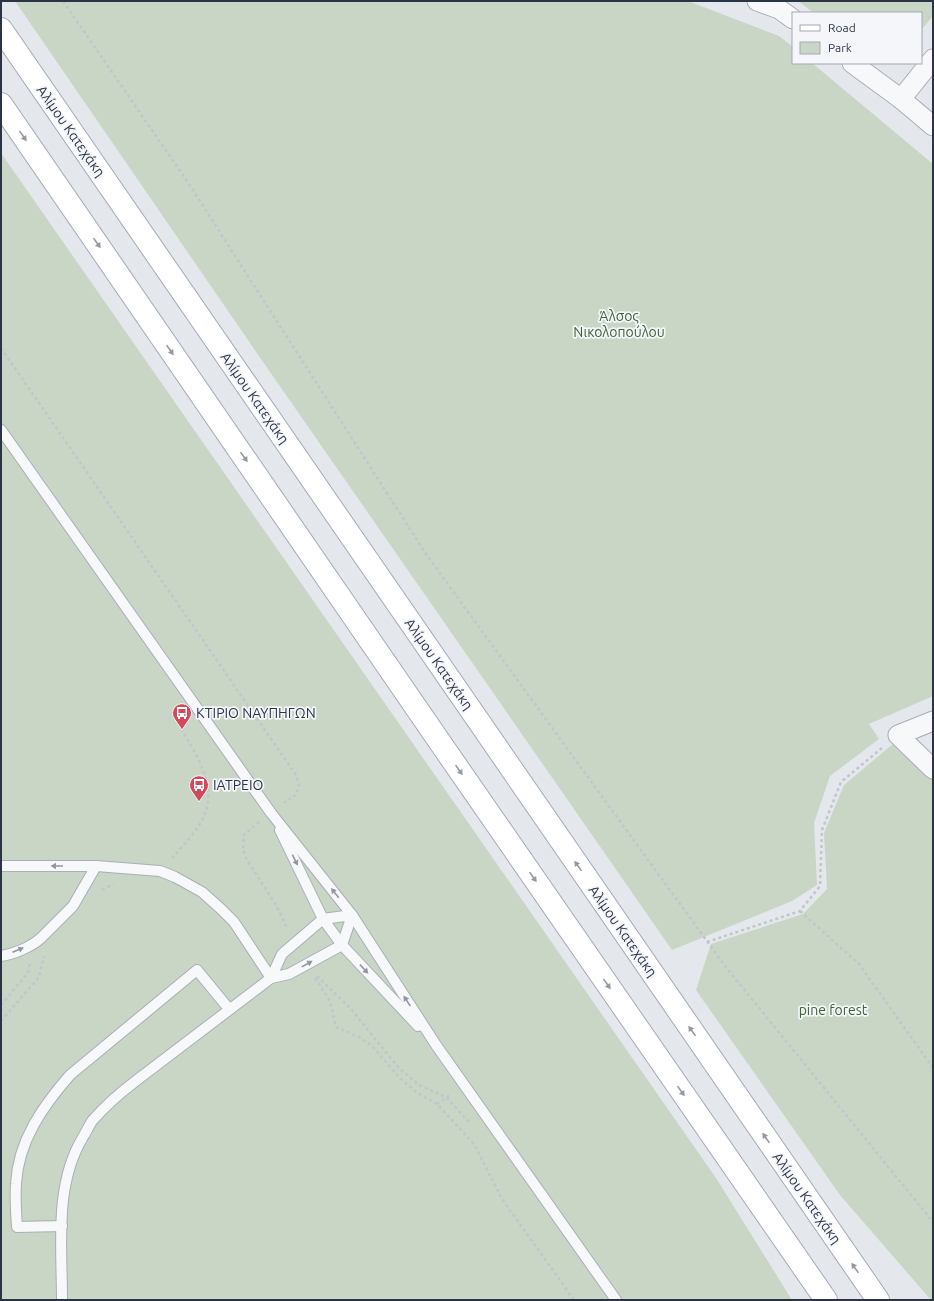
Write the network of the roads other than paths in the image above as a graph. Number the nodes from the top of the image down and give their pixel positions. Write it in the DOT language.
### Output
graph roads {
  1 [pos="757,1"];
  2 [pos="792,18"];
  3 [pos="1,29"];
  4 [pos="933,59"];
  5 [pos="853,64"];
  6 [pos="900,99"];
  7 [pos="1,104"];
  8 [pos="933,126"];
  9 [pos="1,430"];
  10 [pos="933,721"];
  11 [pos="933,769"];
  12 [pos="271,813"];
  13 [pos="1,866"];
  14 [pos="96,866"];
  15 [pos="352,915"];
  16 [pos="324,919"];
  17 [pos="342,945"];
  18 [pos="1,956"];
  19 [pos="271,978"];
  20 [pos="229,1009"];
  21 [pos="436,1045"];
  22 [pos="62,1226"];
  23 [pos="62,1300"];
  24 [pos="616,1300"];
  25 [pos="826,1300"];
  26 [pos="878,1300"];
  1 -- 2 [label="street"];
  26 -- 3 [label="main road, Αλίμου Κατεχάκη, one-way"];
  4 -- 6 [label="street"];
  5 -- 6 [label="street"];
  6 -- 8 [label="street"];
  7 -- 25 [label="main road, one-way"];
  9 -- 12 [label="lane"];
  10 -- 11 [label="street"];
  15 -- 12 [label="lane, one-way"];
  12 -- 16 [label="lane, one-way"];
  14 -- 13 [label="lane, one-way"];
  18 -- 14 [label="lane, one-way"];
  14 -- 19 [label="lane"];
  15 -- 16 [label="lane"];
  15 -- 17 [label="lane"];
  21 -- 15 [label="lane, one-way"];
  16 -- 17 [label="lane"];
  16 -- 19 [label="lane"];
  19 -- 17 [label="lane, one-way"];
  17 -- 21 [label="lane, one-way"];
  19 -- 20 [label="lane"];
  20 -- 22 [label="lane"];
  20 -- 22 [label="lane"];
  21 -- 24 [label="lane"];
  22 -- 23 [label="lane"];
}
